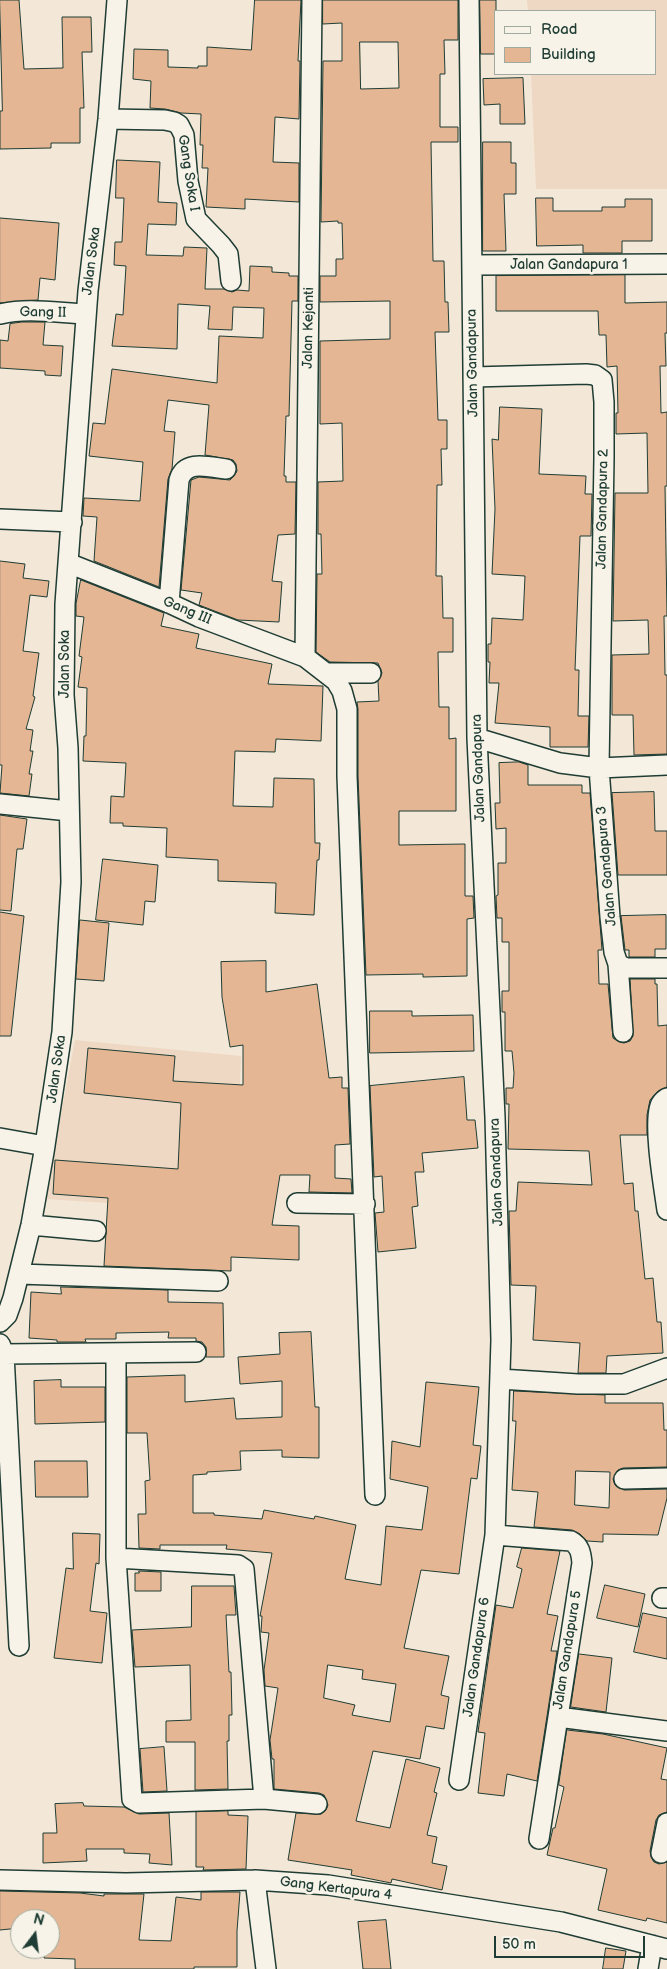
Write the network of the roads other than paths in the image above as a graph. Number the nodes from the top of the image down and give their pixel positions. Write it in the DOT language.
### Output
graph roads {
  1 [pos="117,0"];
  2 [pos="312,0"];
  3 [pos="469,0"];
  4 [pos="108,119"];
  5 [pos="667,264"];
  6 [pos="472,265"];
  7 [pos="231,281"];
  8 [pos="0,314"];
  9 [pos="86,314"];
  10 [pos="473,377"];
  11 [pos="226,469"];
  12 [pos="0,519"];
  13 [pos="72,522"];
  14 [pos="68,563"];
  15 [pos="169,603"];
  16 [pos="305,656"];
  17 [pos="327,673"];
  18 [pos="371,673"];
  19 [pos="477,738"];
  20 [pos="667,765"];
  21 [pos="599,768"];
  22 [pos="0,804"];
  23 [pos="69,811"];
  24 [pos="618,964"];
  25 [pos="667,968"];
  26 [pos="623,1032"];
  27 [pos="667,1098"];
  28 [pos="0,1138"];
  29 [pos="45,1146"];
  30 [pos="297,1203"];
  31 [pos="365,1204"];
  32 [pos="667,1210"];
  33 [pos="31,1225"];
  34 [pos="96,1231"];
  35 [pos="20,1274"];
  36 [pos="218,1280"];
  37 [pos="0,1322"];
  38 [pos="2,1349"];
  39 [pos="196,1352"];
  40 [pos="116,1353"];
  41 [pos="667,1368"];
  42 [pos="500,1379"];
  43 [pos="667,1478"];
  44 [pos="624,1479"];
  45 [pos="375,1495"];
  46 [pos="495,1535"];
  47 [pos="116,1558"];
  48 [pos="19,1646"];
  49 [pos="558,1717"];
  50 [pos="667,1731"];
  51 [pos="459,1780"];
  52 [pos="264,1799"];
  53 [pos="317,1804"];
  54 [pos="667,1824"];
  55 [pos="539,1839"];
  56 [pos="661,1853"];
  57 [pos="0,1880"];
  58 [pos="255,1880"];
  59 [pos="659,1947"];
  60 [pos="266,1969"];
  61 [pos="648,1969"];
  1 -- 4 [label="street, Jalan Soka"];
  2 -- 16 [label="street, Jalan Kejanti"];
  3 -- 6 [label="street, Jalan Gandapura"];
  4 -- 7 [label="street, Gang Soka I"];
  4 -- 9 [label="street, Jalan Soka"];
  5 -- 6 [label="street, Jalan Gandapura 1"];
  6 -- 10 [label="street, Jalan Gandapura"];
  8 -- 9 [label="street, Gang II"];
  9 -- 13 [label="street, Jalan Soka"];
  10 -- 19 [label="street, Jalan Gandapura"];
  10 -- 21 [label="street, Jalan Gandapura 2"];
  11 -- 15 [label="street"];
  12 -- 13 [label="street"];
  13 -- 14 [label="street, Jalan Soka"];
  14 -- 15 [label="street, Gang III"];
  14 -- 23 [label="street, Jalan Soka"];
  15 -- 16 [label="street, Gang III"];
  16 -- 17 [label="street, Gang III"];
  17 -- 18 [label="street"];
  17 -- 31 [label="street, Gang III"];
  19 -- 21 [label="street"];
  19 -- 42 [label="street, Jalan Gandapura"];
  20 -- 21 [label="street"];
  21 -- 24 [label="street, Jalan Gandapura 3"];
  22 -- 23 [label="street"];
  23 -- 29 [label="street, Jalan Soka"];
  24 -- 25 [label="street"];
  24 -- 26 [label="street, Jalan Gandapura 3"];
  27 -- 32 [label="street"];
  28 -- 29 [label="street"];
  29 -- 33 [label="street, Jalan Soka"];
  30 -- 31 [label="street"];
  31 -- 45 [label="street, Gang III"];
  33 -- 34 [label="street"];
  33 -- 35 [label="street, Jalan Soka"];
  35 -- 36 [label="street"];
  35 -- 37 [label="street, Jalan Soka"];
  38 -- 40 [label="street"];
  38 -- 48 [label="street"];
  39 -- 40 [label="street"];
  40 -- 47 [label="street"];
  41 -- 42 [label="street"];
  42 -- 46 [label="street, Jalan Gandapura"];
  43 -- 44 [label="street"];
  46 -- 49 [label="street, Jalan Gandapura 5"];
  46 -- 51 [label="street, Jalan Gandapura 6"];
  47 -- 52 [label="street"];
  47 -- 52 [label="street"];
  49 -- 50 [label="street"];
  49 -- 55 [label="street, Jalan Gandapura 5"];
  52 -- 53 [label="street"];
  54 -- 56 [label="street"];
  57 -- 58 [label="street, Gang Kertapura 4"];
  58 -- 59 [label="street, Gang Kertapura 4"];
  58 -- 60 [label="street"];
  59 -- 61 [label="street"];
}
